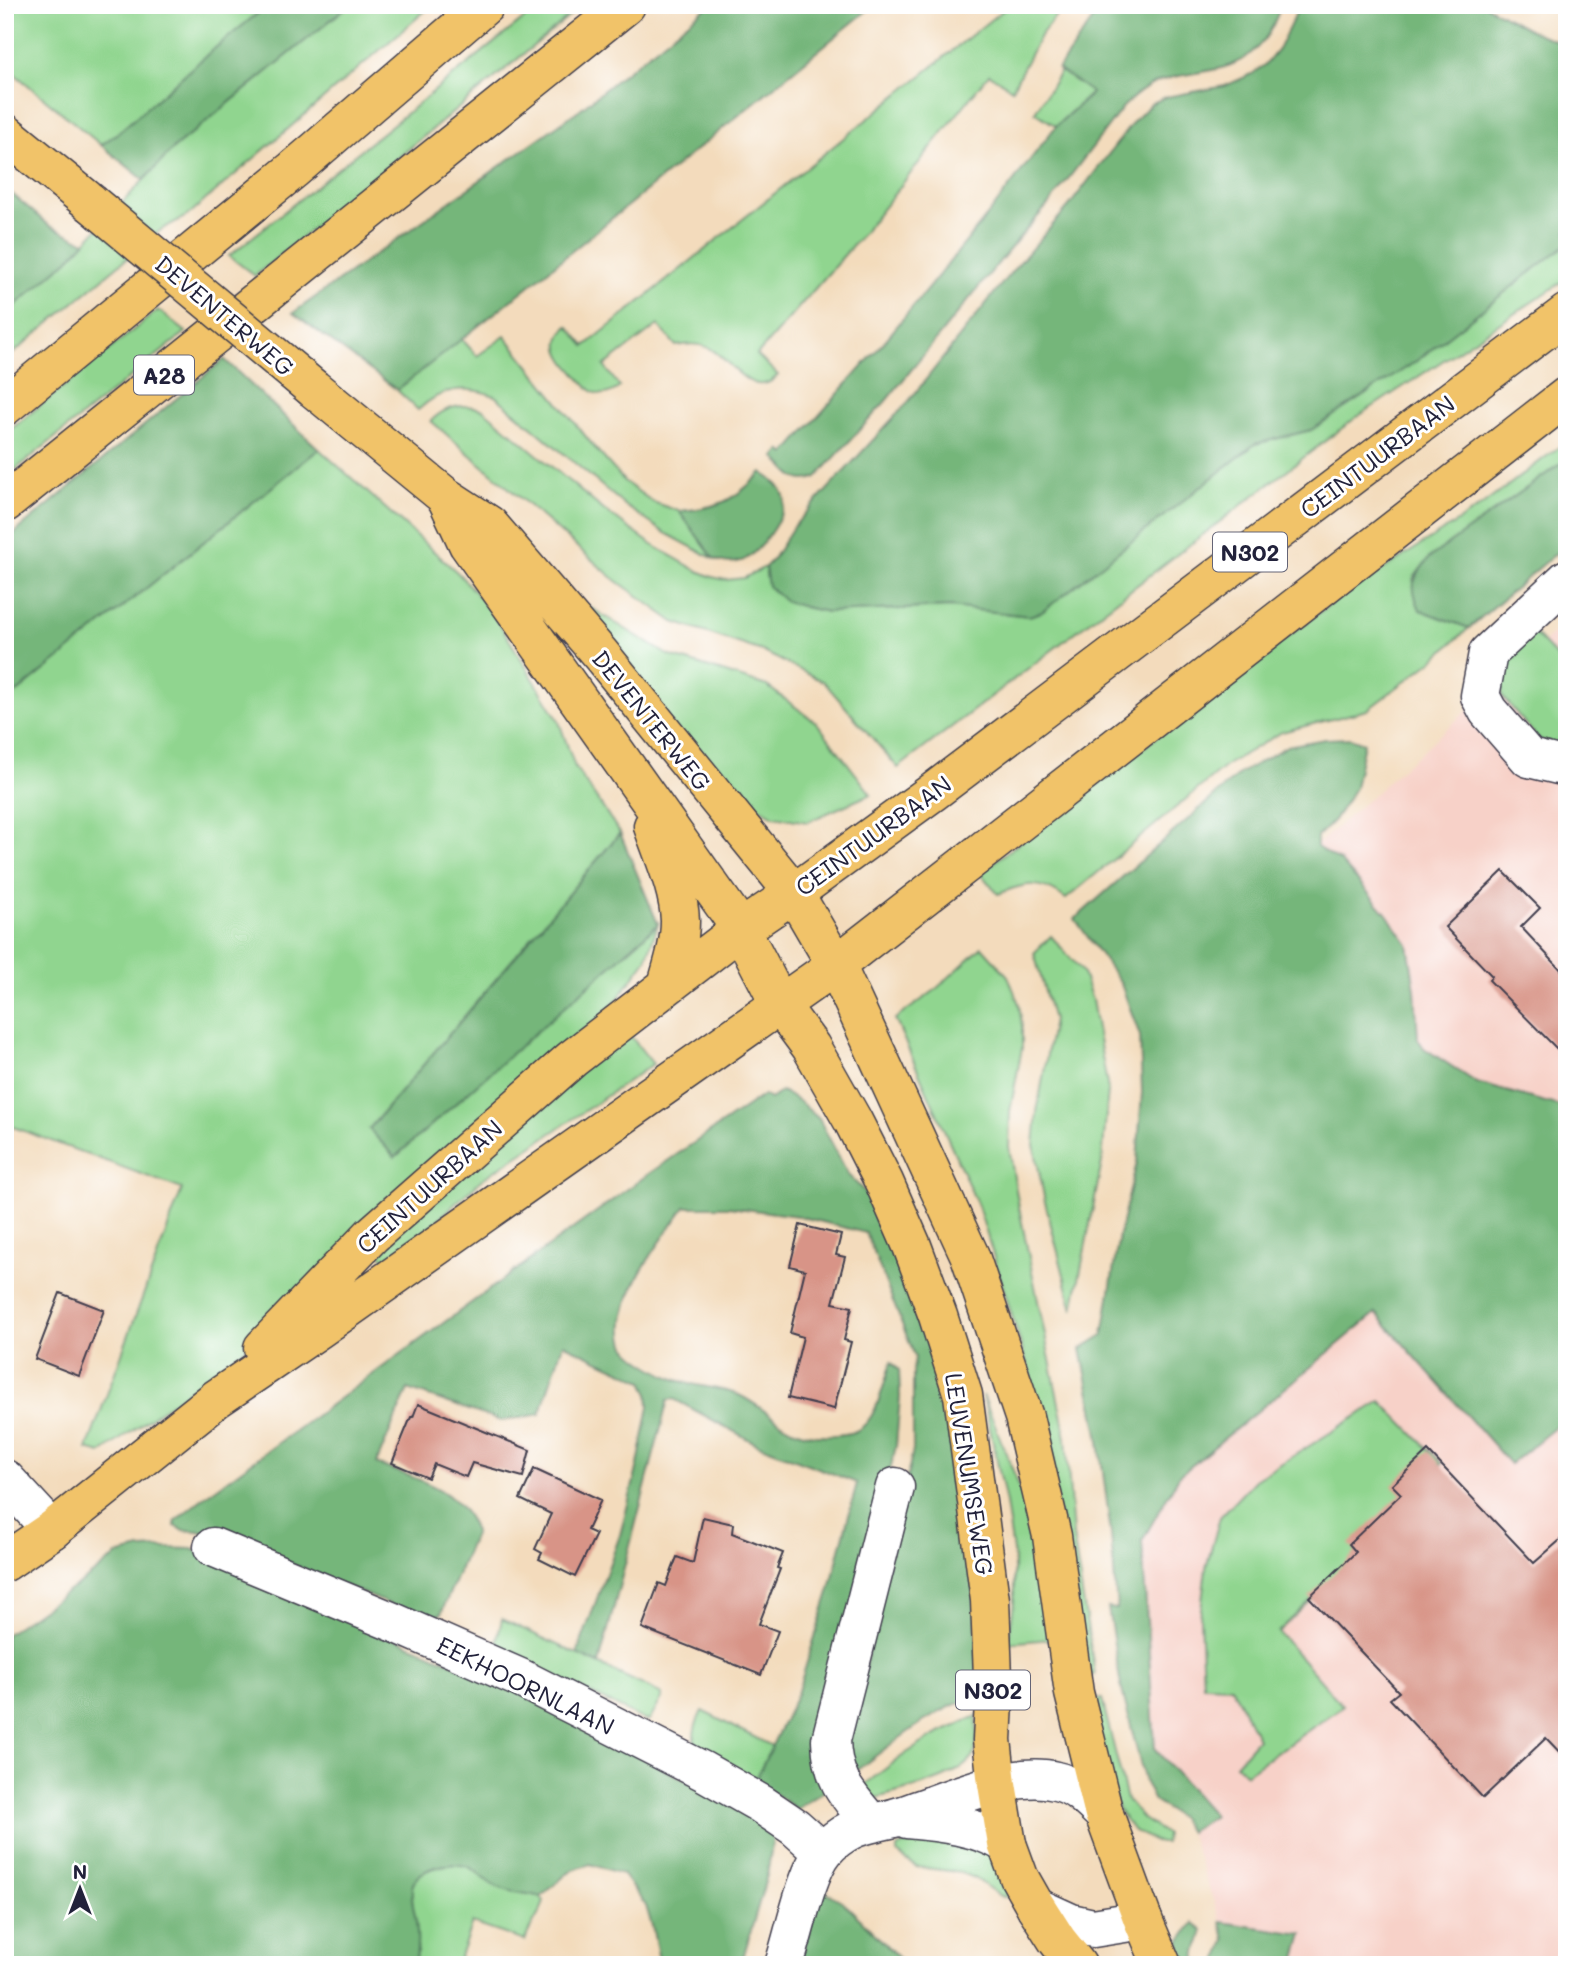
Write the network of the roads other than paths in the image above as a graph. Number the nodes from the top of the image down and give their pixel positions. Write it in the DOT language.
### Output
graph roads {
  1 [pos="485,5"];
  2 [pos="626,5"];
  3 [pos="5,133"];
  4 [pos="1567,313"];
  5 [pos="1567,396"];
  6 [pos="5,406"];
  7 [pos="446,497"];
  8 [pos="5,503"];
  9 [pos="1567,579"];
  10 [pos="1567,768"];
  11 [pos="642,790"];
  12 [pos="794,893"];
  13 [pos="741,929"];
  14 [pos="836,965"];
  15 [pos="667,985"];
  16 [pos="779,1005"];
  17 [pos="216,1399"];
  18 [pos="5,1479"];
  19 [pos="895,1487"];
  20 [pos="52,1530"];
  21 [pos="213,1547"];
  22 [pos="5,1562"];
  23 [pos="997,1784"];
  24 [pos="1104,1814"];
  25 [pos="883,1821"];
  26 [pos="1007,1844"];
  27 [pos="822,1852"];
  28 [pos="1036,1908"];
  29 [pos="1143,1920"];
  30 [pos="784,1965"];
  31 [pos="1077,1965"];
  32 [pos="1162,1965"];
  1 -- 6 [label="main road"];
  2 -- 8 [label="main road, A28"];
  3 -- 7 [label="main road, DEVENTERWEG, bridge"];
  4 -- 12 [label="main road, CEINTUURBAAN / N302"];
  5 -- 14 [label="main road, CEINTUURBAAN / N302"];
  7 -- 11 [label="main road, DEVENTERWEG"];
  7 -- 12 [label="main road, DEVENTERWEG"];
  9 -- 10 [label="street"];
  11 -- 13 [label="main road, DEVENTERWEG"];
  11 -- 15 [label="main road"];
  12 -- 13 [label="main road, CEINTUURBAAN / N302"];
  12 -- 14 [label="main road, DEVENTERWEG"];
  13 -- 15 [label="main road, CEINTUURBAAN"];
  13 -- 16 [label="main road, LEUVENUMSEWEG / N302"];
  14 -- 16 [label="main road, CEINTUURBAAN / N302"];
  14 -- 24 [label="main road"];
  15 -- 17 [label="main road, CEINTUURBAAN"];
  16 -- 17 [label="main road, CEINTUURBAAN"];
  16 -- 23 [label="main road, LEUVENUMSEWEG / N302"];
  17 -- 20 [label="main road, CEINTUURBAAN"];
  18 -- 20 [label="street"];
  19 -- 25 [label="street"];
  20 -- 22 [label="main road, CEINTUURBAAN"];
  21 -- 27 [label="street, EEKHOORNLAAN"];
  23 -- 24 [label="street"];
  23 -- 25 [label="street"];
  23 -- 26 [label="main road, LEUVENUMSEWEG / N302"];
  24 -- 29 [label="main road"];
  25 -- 26 [label="street"];
  25 -- 27 [label="street"];
  26 -- 28 [label="main road, LEUVENUMSEWEG / N302"];
  27 -- 30 [label="street"];
  28 -- 29 [label="street"];
  28 -- 31 [label="main road, LEUVENUMSEWEG / N302"];
  29 -- 32 [label="main road"];
}
